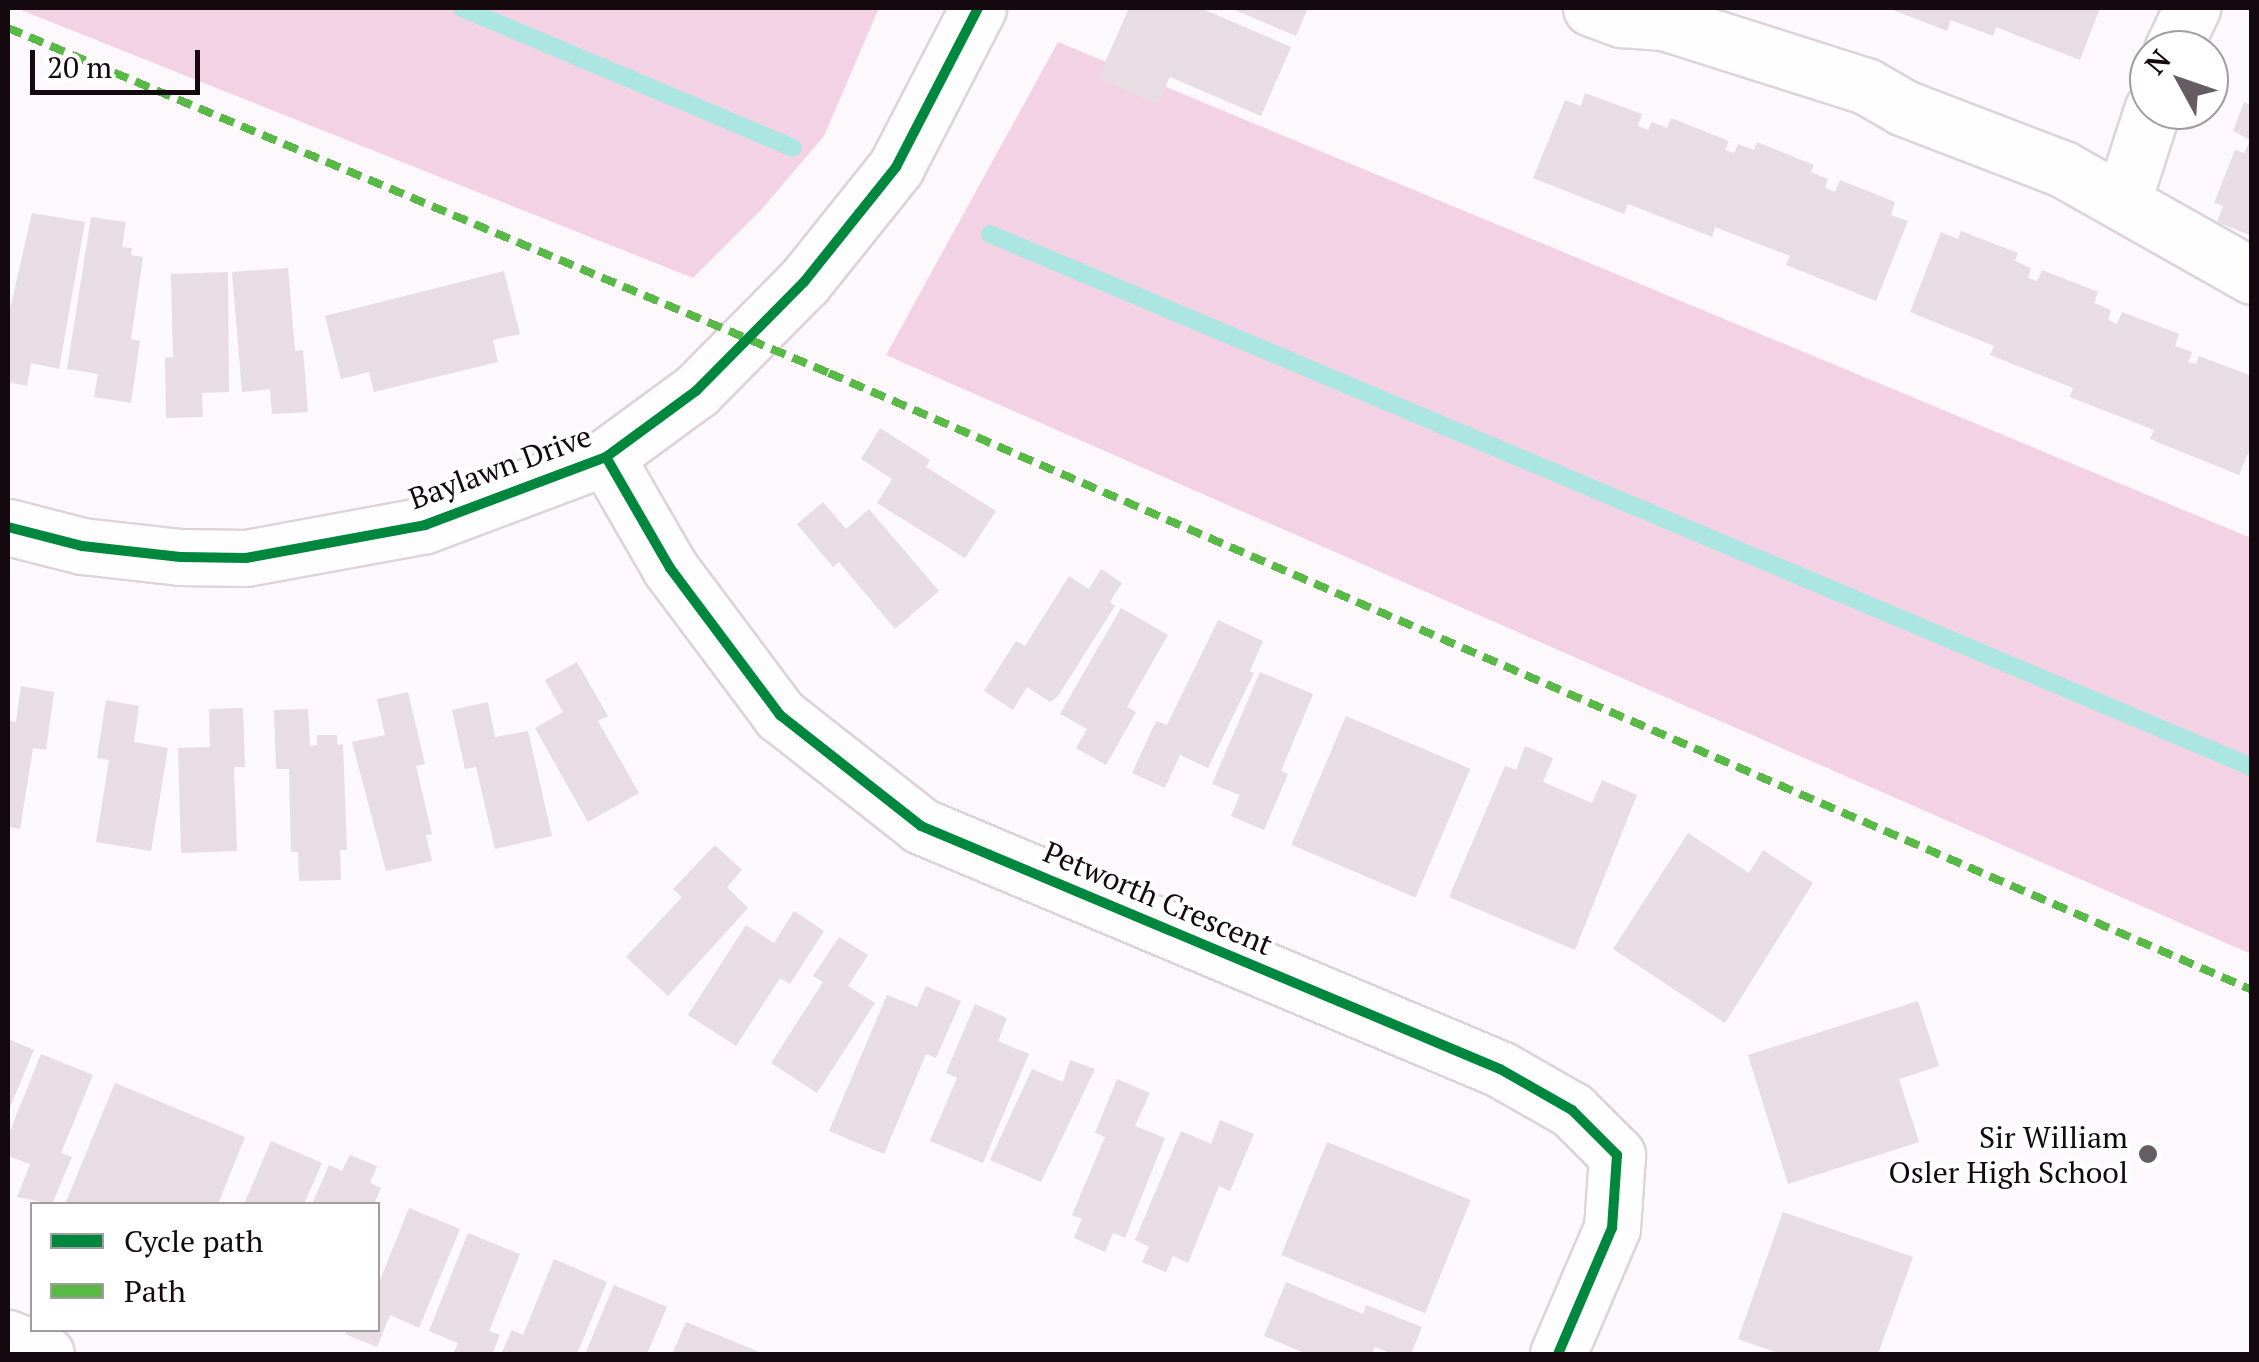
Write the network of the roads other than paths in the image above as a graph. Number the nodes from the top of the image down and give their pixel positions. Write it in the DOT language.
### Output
graph roads {
  1 [pos="978,8"];
  2 [pos="1591,8"];
  3 [pos="2146,130"];
  4 [pos="2123,200"];
  5 [pos="2252,276"];
  6 [pos="606,457"];
  7 [pos="8,527"];
  8 [pos="8,1338"];
  9 [pos="46,1354"];
  10 [pos="1558,1354"];
  1 -- 6 [label="street, Baylawn Drive"];
  2 -- 4 [label="street"];
  3 -- 4 [label="street"];
  4 -- 5 [label="street"];
  6 -- 7 [label="street, Baylawn Drive"];
  6 -- 10 [label="street, Petworth Crescent"];
  8 -- 9 [label="street"];
}
